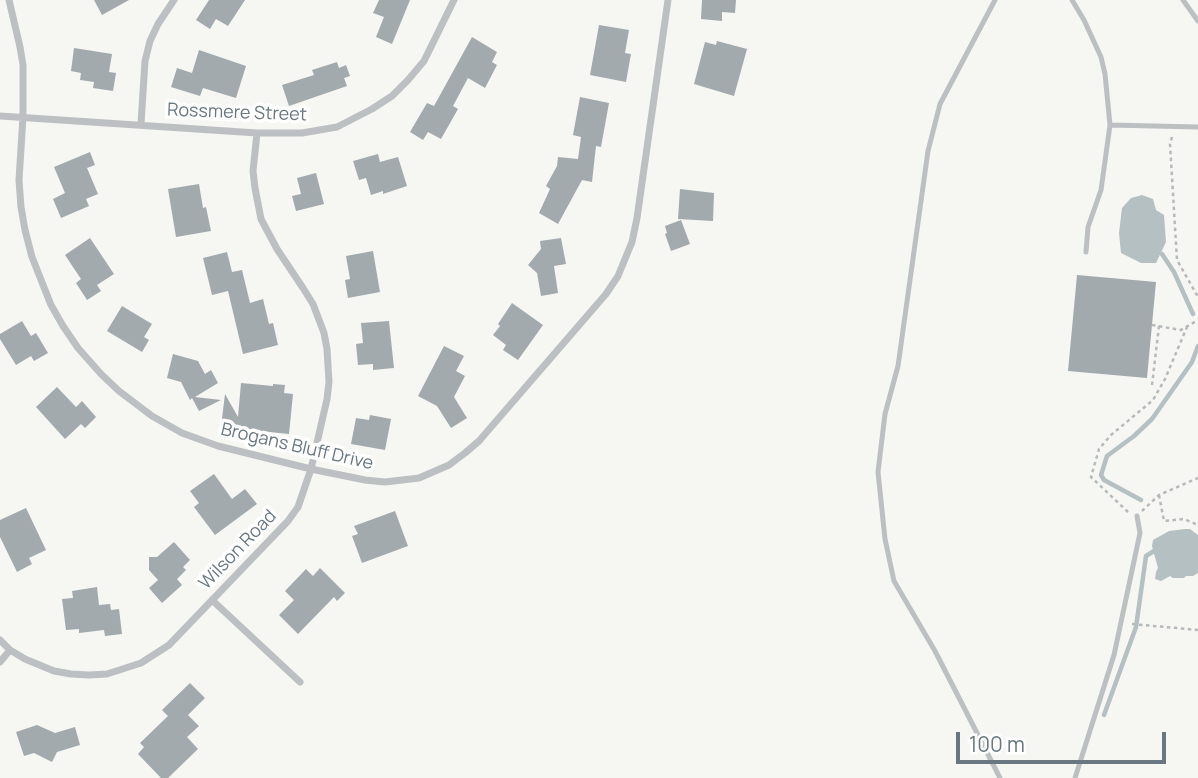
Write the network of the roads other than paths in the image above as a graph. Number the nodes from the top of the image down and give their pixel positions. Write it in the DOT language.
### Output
graph roads {
  1 [pos="9,0"];
  2 [pos="174,0"];
  3 [pos="454,0"];
  4 [pos="668,0"];
  5 [pos="995,0"];
  6 [pos="1072,0"];
  7 [pos="1183,0"];
  8 [pos="1198,21"];
  9 [pos="0,116"];
  10 [pos="23,117"];
  11 [pos="141,124"];
  12 [pos="1110,125"];
  13 [pos="1198,127"];
  14 [pos="257,133"];
  15 [pos="1086,252"];
  16 [pos="311,469"];
  17 [pos="1137,516"];
  18 [pos="212,600"];
  19 [pos="0,640"];
  20 [pos="10,650"];
  21 [pos="0,662"];
  22 [pos="300,682"];
  23 [pos="1000,778"];
  24 [pos="1075,778"];
  1 -- 10 [label="street, Brogans Bluff Drive"];
  2 -- 11 [label="street"];
  3 -- 14 [label="street, Rossmere Street"];
  4 -- 16 [label="street, Brogans Bluff Drive"];
  5 -- 23 [label="lane"];
  6 -- 12 [label="lane"];
  7 -- 8 [label="lane"];
  9 -- 10 [label="street, Rossmere Street"];
  10 -- 11 [label="street, Rossmere Street"];
  10 -- 16 [label="street, Brogans Bluff Drive"];
  11 -- 14 [label="street, Rossmere Street"];
  12 -- 13 [label="lane"];
  12 -- 15 [label="lane"];
  14 -- 16 [label="street, Wilson Road"];
  16 -- 18 [label="street, Wilson Road"];
  17 -- 24 [label="lane"];
  18 -- 20 [label="street, Wilson Road"];
  18 -- 22 [label="street"];
  19 -- 20 [label="street, Wilson Road"];
  20 -- 21 [label="street"];
}
